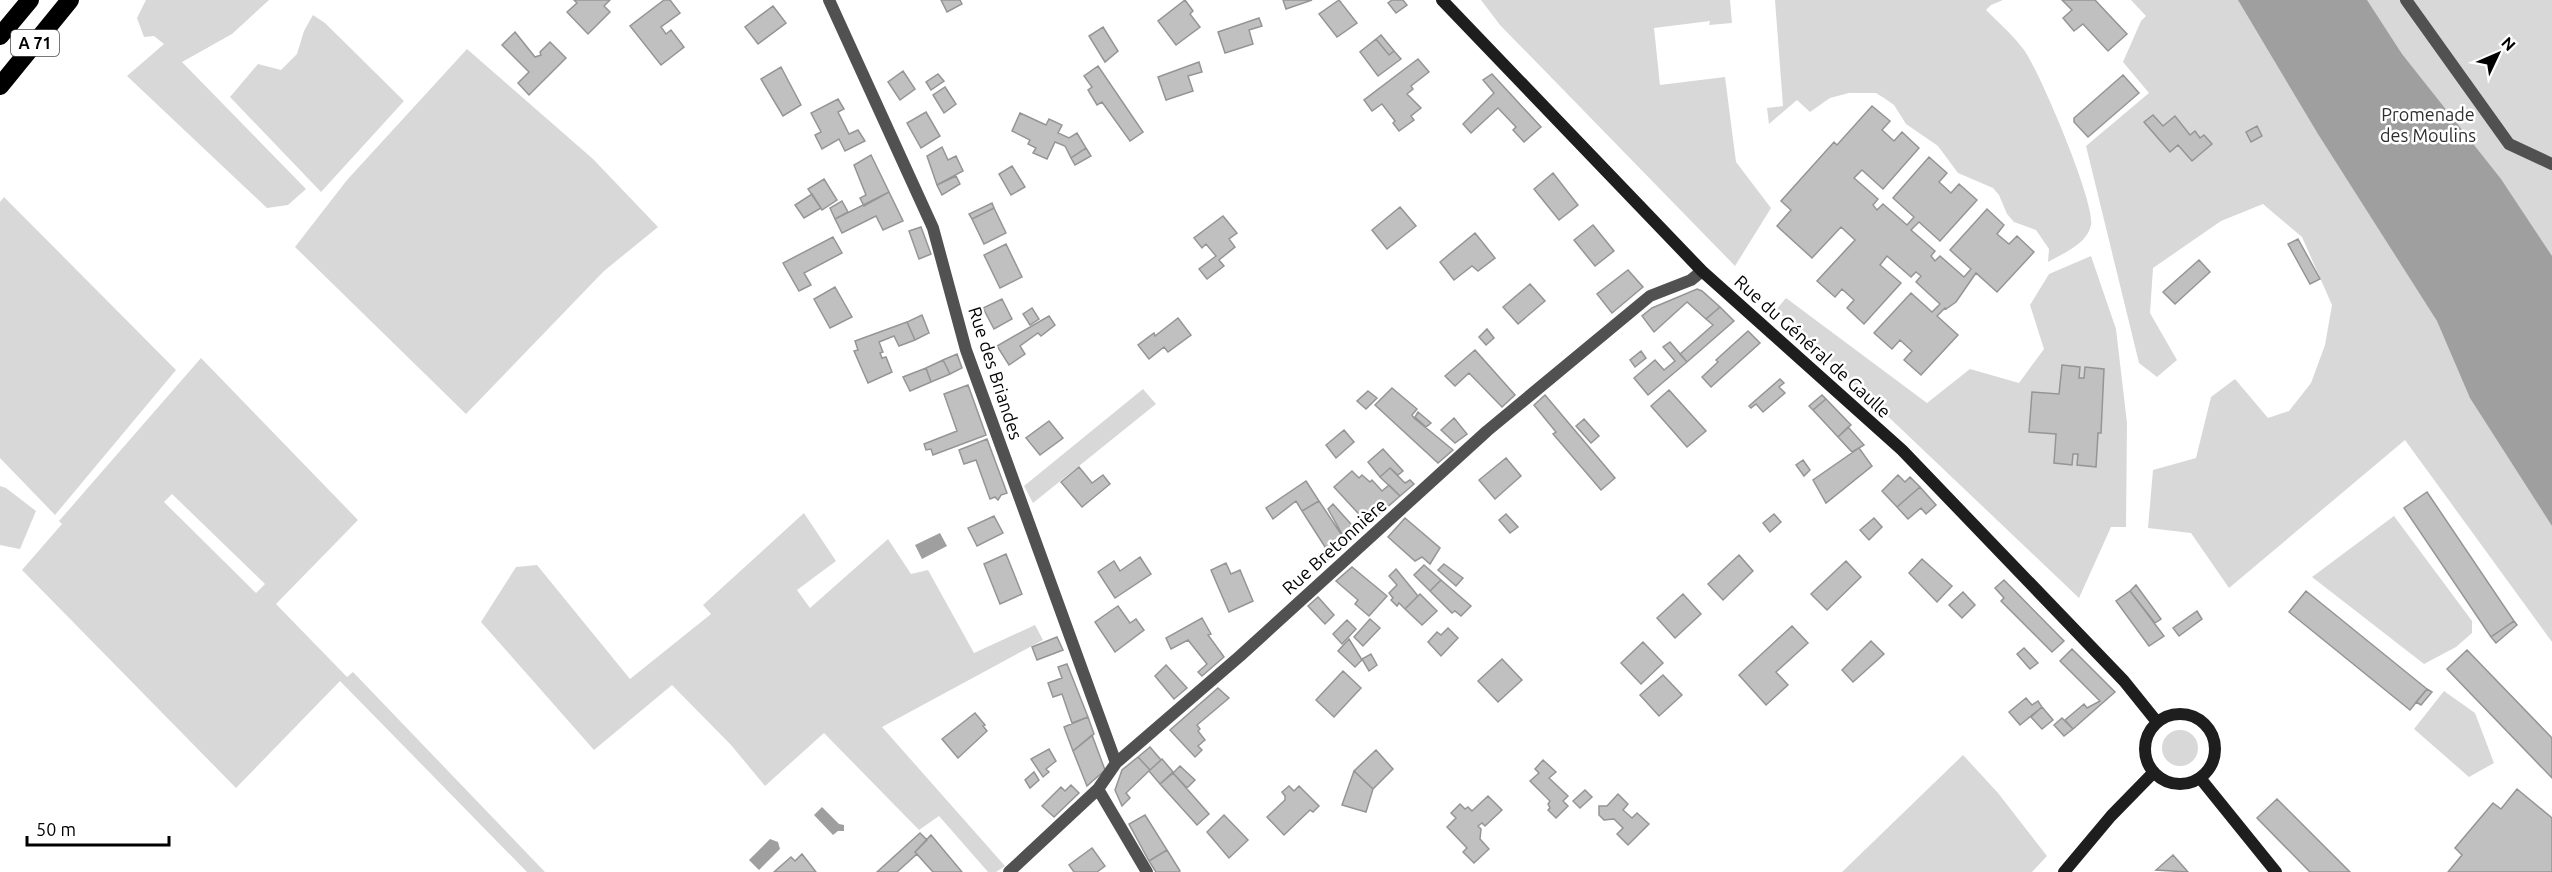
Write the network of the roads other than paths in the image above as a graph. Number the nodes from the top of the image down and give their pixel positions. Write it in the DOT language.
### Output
graph roads {
  1 [pos="30,0"];
  2 [pos="70,0"];
  3 [pos="829,0"];
  4 [pos="2406,0"];
  5 [pos="1447,2"];
  6 [pos="0,36"];
  7 [pos="0,86"];
  8 [pos="2552,164"];
  9 [pos="1702,271"];
  10 [pos="2157,722"];
  11 [pos="1116,764"];
  12 [pos="2154,772"];
  13 [pos="2200,778"];
  14 [pos="1098,789"];
  15 [pos="1009,872"];
  16 [pos="1148,872"];
  17 [pos="2064,872"];
  18 [pos="2276,872"];
  1 -- 6 [label="highway, A 71"];
  2 -- 7 [label="highway, A 71"];
  3 -- 11 [label="street, Rue des Briandes"];
  4 -- 8 [label="street"];
  5 -- 9 [label="main road, Rue du Général de Gaulle"];
  9 -- 10 [label="main road, Rue du Général de Gaulle"];
  9 -- 11 [label="street, Rue Bretonnière"];
  10 -- 12 [label="main road"];
  10 -- 13 [label="main road"];
  11 -- 14 [label="street, Rue Bretonnière"];
  12 -- 13 [label="main road"];
  12 -- 17 [label="main road"];
  13 -- 18 [label="main road"];
  14 -- 15 [label="street, Rue Bretonnière"];
  14 -- 16 [label="street"];
}
